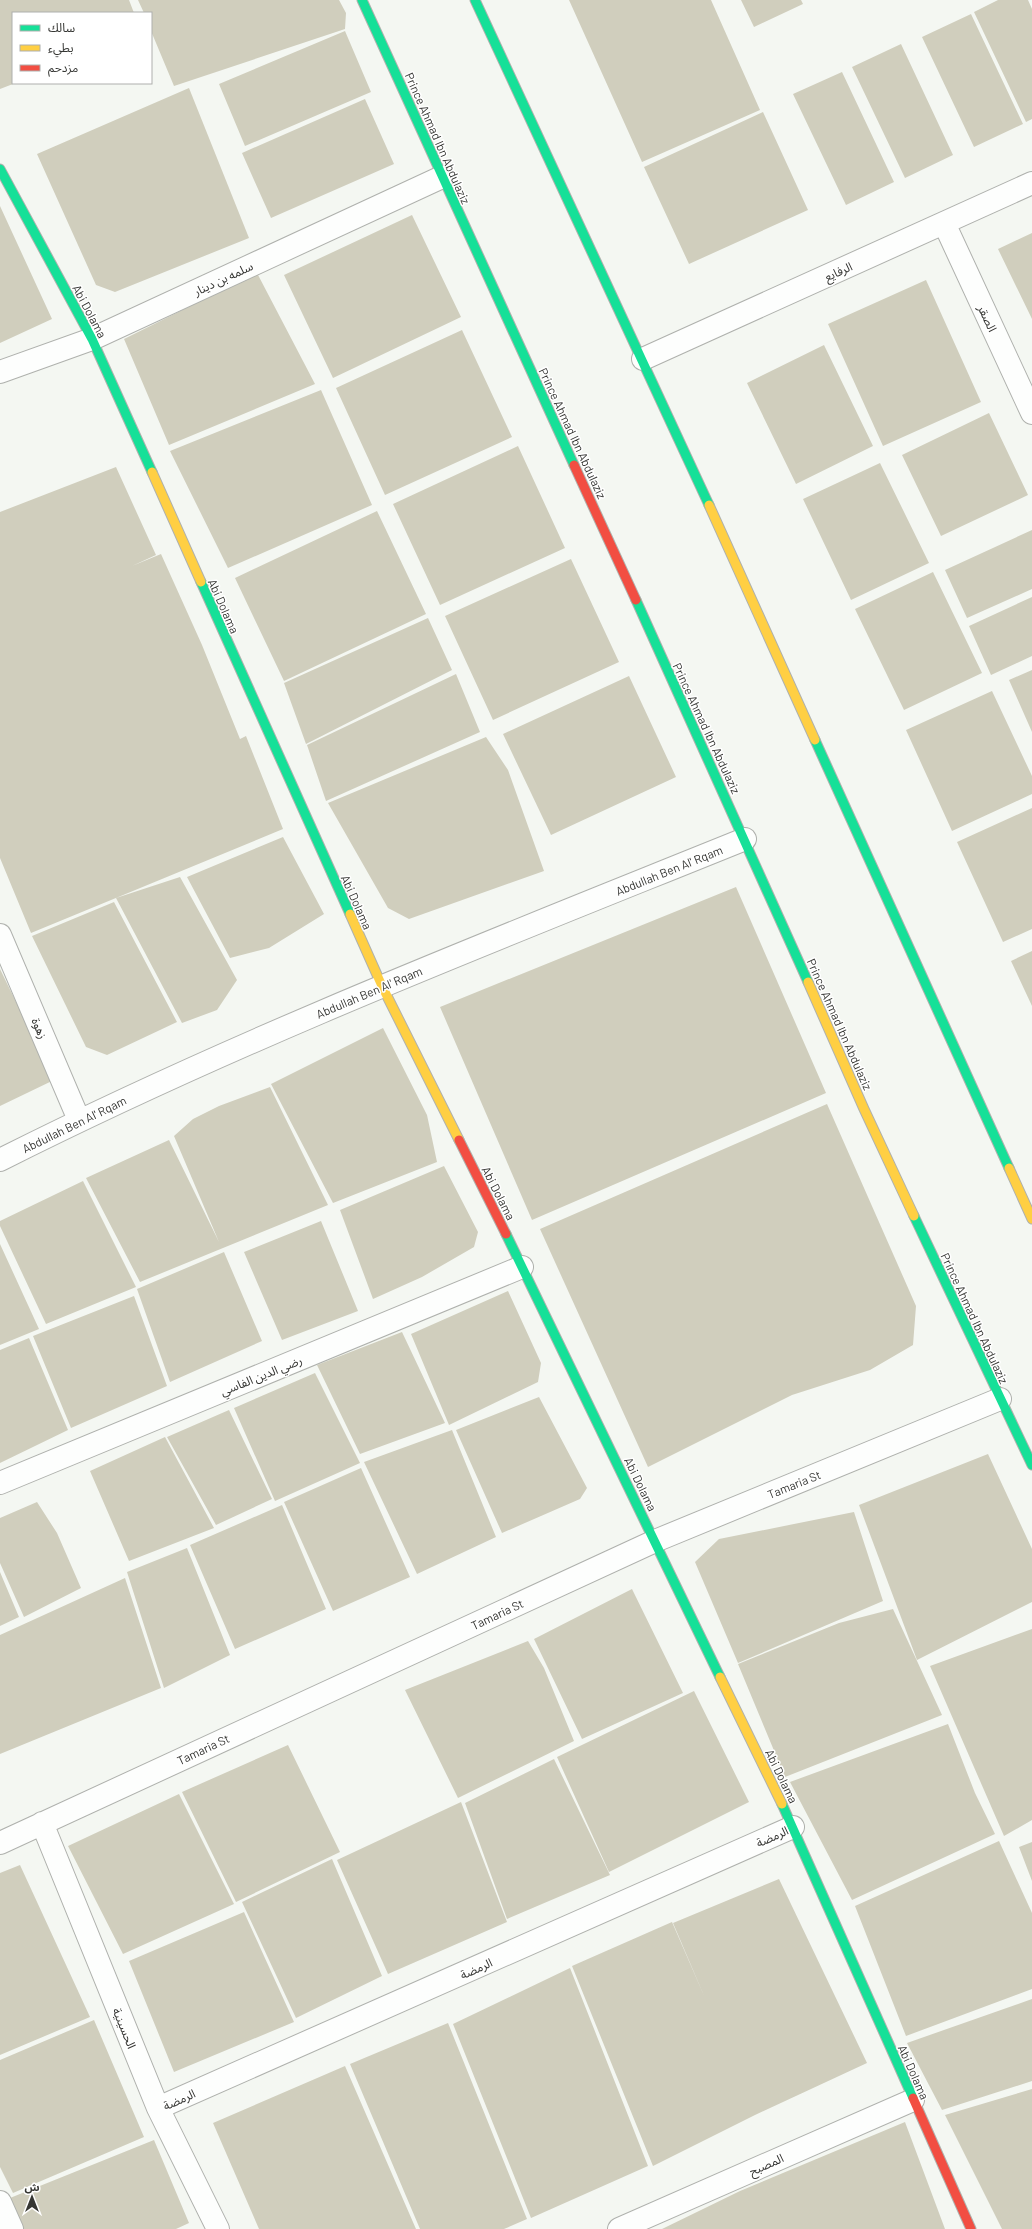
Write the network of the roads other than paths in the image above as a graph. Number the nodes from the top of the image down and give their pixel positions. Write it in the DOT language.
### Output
graph roads {
  1 [pos="362,0"];
  2 [pos="475,0"];
  3 [pos="0,169"];
  4 [pos="442,177"];
  5 [pos="1032,183"];
  6 [pos="944,223"];
  7 [pos="92,339"];
  8 [pos="643,359"];
  9 [pos="0,372"];
  10 [pos="1032,413"];
  11 [pos="745,839"];
  12 [pos="0,935"];
  13 [pos="382,986"];
  14 [pos="80,1120"];
  15 [pos="0,1160"];
  16 [pos="1032,1219"];
  17 [pos="522,1267"];
  18 [pos="1000,1399"];
  19 [pos="1032,1465"];
  20 [pos="0,1483"];
  21 [pos="655,1542"];
  22 [pos="42,1823"];
  23 [pos="793,1827"];
  24 [pos="0,1843"];
  25 [pos="913,2100"];
  26 [pos="158,2108"];
  27 [pos="0,2202"];
  28 [pos="12,2229"];
  29 [pos="218,2229"];
  30 [pos="619,2229"];
  31 [pos="972,2229"];
  1 -- 4 [label="street, Prince Ahmad Ibn Abdulaziz"];
  2 -- 8 [label="street"];
  3 -- 7 [label="street, Abi Dolama"];
  4 -- 7 [label="street, سلمه بن دينار"];
  4 -- 11 [label="street, Prince Ahmad Ibn Abdulaziz"];
  5 -- 6 [label="street, الرفايع"];
  6 -- 8 [label="street, الرفايع"];
  6 -- 10 [label="street, الصقر"];
  7 -- 9 [label="street, سلمه بن دينار"];
  7 -- 13 [label="street, Abi Dolama"];
  8 -- 16 [label="street"];
  11 -- 13 [label="street, Abdullah Ben Al' Rqam"];
  11 -- 18 [label="street, Prince Ahmad Ibn Abdulaziz"];
  12 -- 14 [label="street, زهوة"];
  13 -- 14 [label="street, Abdullah Ben Al' Rqam"];
  13 -- 17 [label="street, Abi Dolama"];
  14 -- 15 [label="street, Abdullah Ben Al' Rqam"];
  17 -- 20 [label="street, رضي الدين الفاسي"];
  17 -- 21 [label="street, Abi Dolama"];
  18 -- 19 [label="street, Prince Ahmad Ibn Abdulaziz"];
  18 -- 21 [label="street, Tamaria St"];
  21 -- 22 [label="street, Tamaria St"];
  21 -- 23 [label="street, Abi Dolama"];
  22 -- 24 [label="street, Tamaria St"];
  22 -- 26 [label="street, الحسينية"];
  23 -- 25 [label="street, Abi Dolama"];
  23 -- 26 [label="street, الرمضة"];
  25 -- 30 [label="street, المصبح"];
  25 -- 31 [label="street, Abi Dolama"];
  26 -- 29 [label="street, الحسينية"];
  27 -- 28 [label="street"];
}
